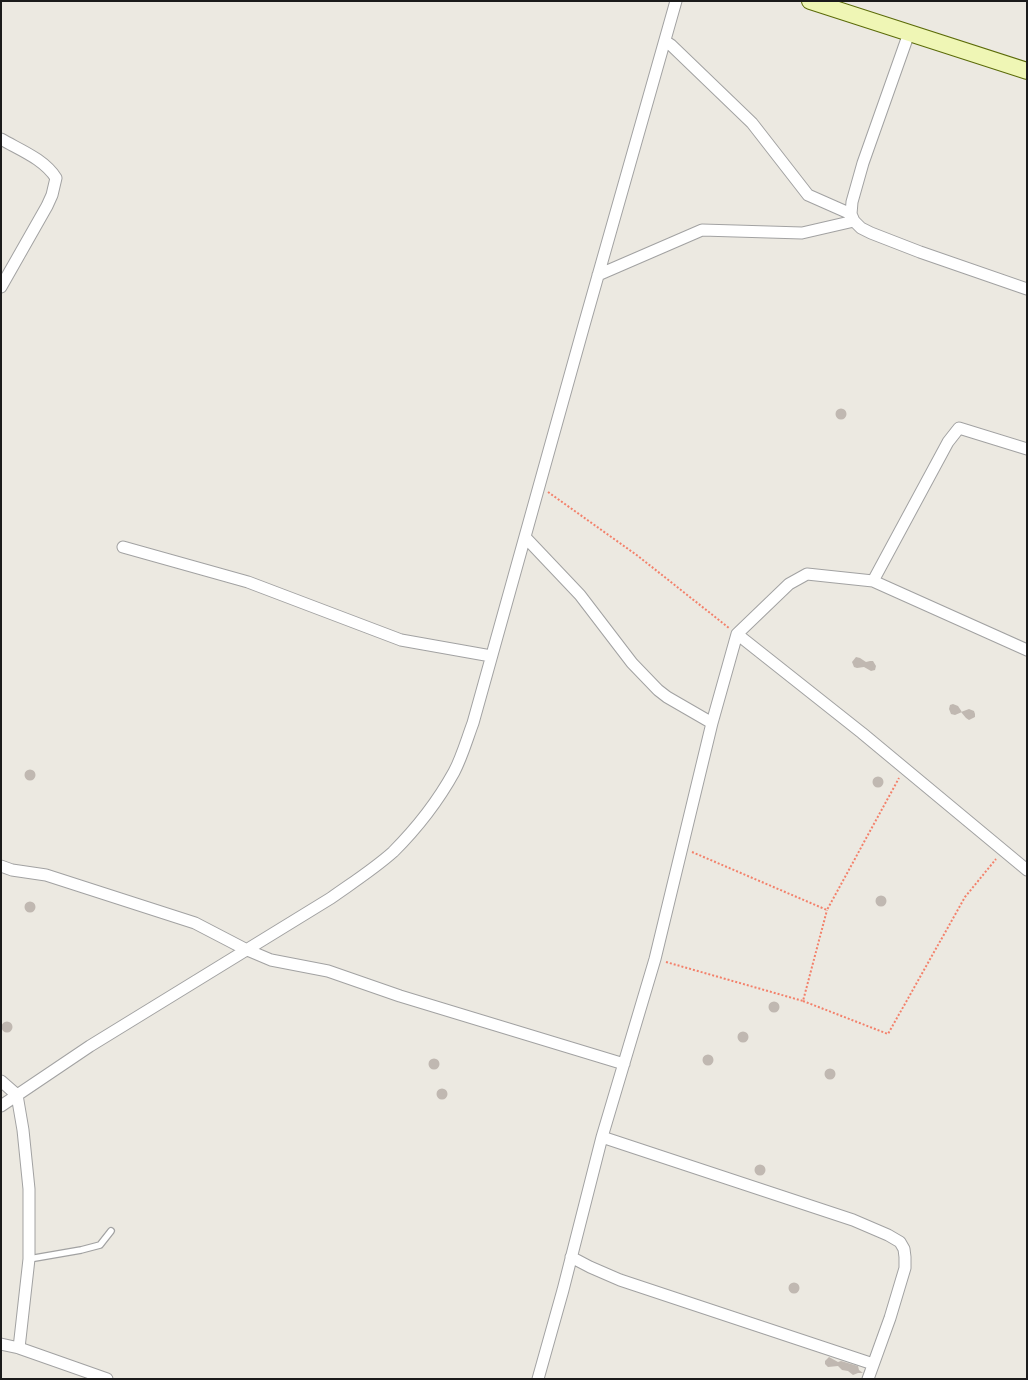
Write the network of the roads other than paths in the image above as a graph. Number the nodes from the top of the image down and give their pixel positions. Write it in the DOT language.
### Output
graph roads {
  1 [pos="676,1"];
  2 [pos="810,1"];
  3 [pos="909,34"];
  4 [pos="665,41"];
  5 [pos="1027,71"];
  6 [pos="1,139"];
  7 [pos="853,218"];
  8 [pos="598,275"];
  9 [pos="1,287"];
  10 [pos="1027,288"];
  11 [pos="1027,449"];
  12 [pos="525,537"];
  13 [pos="123,547"];
  14 [pos="873,581"];
  15 [pos="737,634"];
  16 [pos="1027,650"];
  17 [pos="491,656"];
  18 [pos="712,723"];
  19 [pos="1,866"];
  20 [pos="1027,870"];
  21 [pos="245,949"];
  22 [pos="624,1064"];
  23 [pos="1,1081"];
  24 [pos="17,1095"];
  25 [pos="1,1106"];
  26 [pos="602,1136"];
  27 [pos="111,1231"];
  28 [pos="571,1258"];
  29 [pos="28,1259"];
  30 [pos="1,1344"];
  31 [pos="19,1348"];
  32 [pos="873,1364"];
  33 [pos="100,1378"];
  34 [pos="538,1379"];
  35 [pos="868,1379"];
  1 -- 4 [label="street"];
  2 -- 3 [label="street"];
  3 -- 5 [label="street"];
  3 -- 7 [label="street"];
  4 -- 7 [label="street"];
  4 -- 8 [label="street"];
  6 -- 9 [label="street"];
  7 -- 8 [label="street"];
  7 -- 10 [label="street"];
  8 -- 12 [label="street"];
  11 -- 14 [label="street"];
  12 -- 17 [label="street"];
  12 -- 18 [label="street"];
  13 -- 17 [label="street"];
  14 -- 15 [label="street"];
  14 -- 16 [label="street"];
  15 -- 18 [label="street"];
  15 -- 20 [label="street"];
  17 -- 21 [label="street"];
  18 -- 22 [label="street"];
  19 -- 21 [label="street"];
  21 -- 22 [label="street"];
  21 -- 24 [label="street"];
  22 -- 26 [label="street"];
  23 -- 24 [label="street"];
  24 -- 25 [label="street"];
  24 -- 29 [label="street"];
  26 -- 28 [label="street"];
  26 -- 32 [label="street"];
  27 -- 29 [label="lane"];
  28 -- 32 [label="street"];
  28 -- 34 [label="street"];
  29 -- 31 [label="street"];
  30 -- 31 [label="street"];
  31 -- 33 [label="street"];
  32 -- 35 [label="street"];
}
